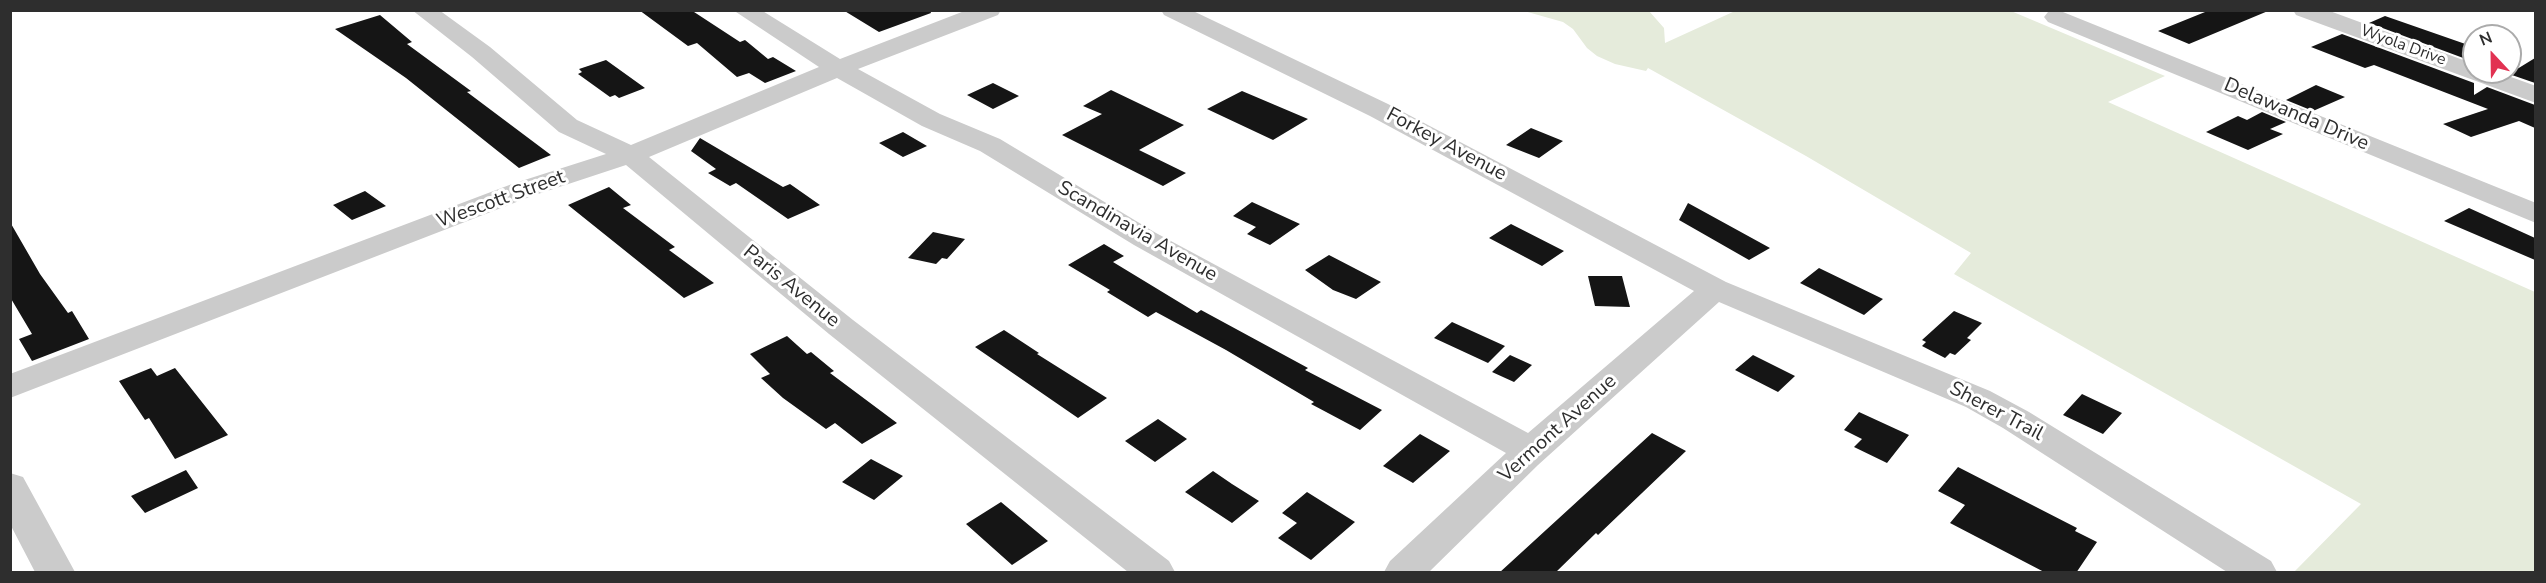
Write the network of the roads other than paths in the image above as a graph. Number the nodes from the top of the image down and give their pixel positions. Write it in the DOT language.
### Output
graph roads {
  1 [pos="423,10"];
  2 [pos="744,10"];
  3 [pos="990,10"];
  4 [pos="1172,10"];
  5 [pos="2304,10"];
  6 [pos="2056,17"];
  7 [pos="839,69"];
  8 [pos="2535,95"];
  9 [pos="630,155"];
  10 [pos="2535,214"];
  11 [pos="1715,289"];
  12 [pos="10,387"];
  13 [pos="1532,451"];
  14 [pos="10,486"];
  15 [pos="56,573"];
  16 [pos="1155,573"];
  17 [pos="1404,573"];
  18 [pos="2257,573"];
  1 -- 9 [label="street, Paris Avenue"];
  2 -- 7 [label="street, Scandinavia Avenue"];
  3 -- 7 [label="street, Wescott Street"];
  4 -- 11 [label="street, Forkey Avenue"];
  5 -- 8 [label="street, Wyola Drive"];
  6 -- 10 [label="street, Delawanda Drive"];
  7 -- 9 [label="street, Wescott Street"];
  7 -- 13 [label="street, Scandinavia Avenue"];
  9 -- 12 [label="street, Wescott Street"];
  9 -- 16 [label="street, Paris Avenue"];
  11 -- 13 [label="street, Vermont Avenue"];
  11 -- 18 [label="street, Sherer Trail"];
  13 -- 17 [label="street, Vermont Avenue"];
  14 -- 15 [label="street"];
}
